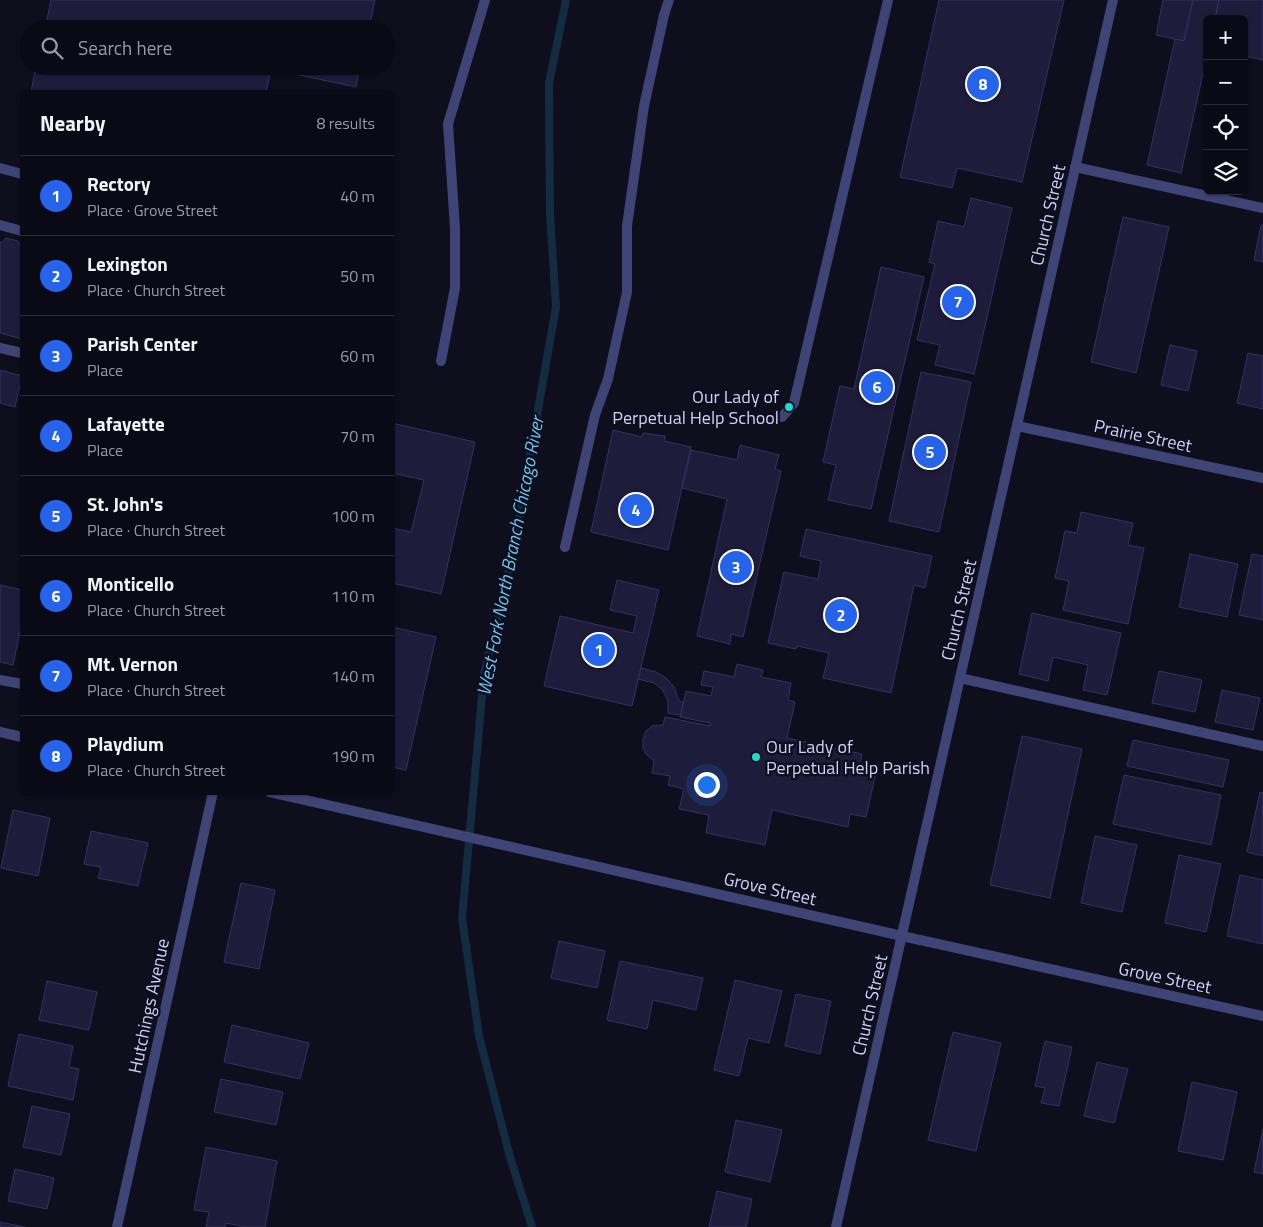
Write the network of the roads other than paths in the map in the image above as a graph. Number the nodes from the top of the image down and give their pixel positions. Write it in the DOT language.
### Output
graph roads {
  1 [pos="485,0"];
  2 [pos="669,0"];
  3 [pos="888,0"];
  4 [pos="1113,0"];
  5 [pos="1075,167"];
  6 [pos="0,168"];
  7 [pos="20,173"];
  8 [pos="1203,191"];
  9 [pos="1217,195"];
  10 [pos="1263,208"];
  11 [pos="0,225"];
  12 [pos="20,230"];
  13 [pos="0,348"];
  14 [pos="20,353"];
  15 [pos="441,360"];
  16 [pos="782,417"];
  17 [pos="1017,426"];
  18 [pos="1263,478"];
  19 [pos="565,547"];
  20 [pos="960,678"];
  21 [pos="0,680"];
  22 [pos="20,684"];
  23 [pos="0,732"];
  24 [pos="20,737"];
  25 [pos="1263,746"];
  26 [pos="212,795"];
  27 [pos="283,795"];
  28 [pos="902,936"];
  29 [pos="1263,1016"];
  30 [pos="117,1227"];
  31 [pos="836,1227"];
  1 -- 15 [label="street"];
  2 -- 19 [label="street"];
  3 -- 16 [label="street"];
  4 -- 5 [label="street, Church Street"];
  5 -- 8 [label="street"];
  5 -- 17 [label="street, Church Street"];
  6 -- 7 [label="street"];
  9 -- 10 [label="street"];
  11 -- 12 [label="street"];
  13 -- 14 [label="street"];
  17 -- 18 [label="street, Prairie Street"];
  17 -- 20 [label="street, Church Street"];
  20 -- 25 [label="street"];
  20 -- 28 [label="street, Church Street"];
  21 -- 22 [label="street"];
  23 -- 24 [label="street"];
  26 -- 30 [label="street, Hutchings Avenue"];
  27 -- 28 [label="street, Grove Street"];
  28 -- 29 [label="street, Grove Street"];
  28 -- 31 [label="street, Church Street"];
}
